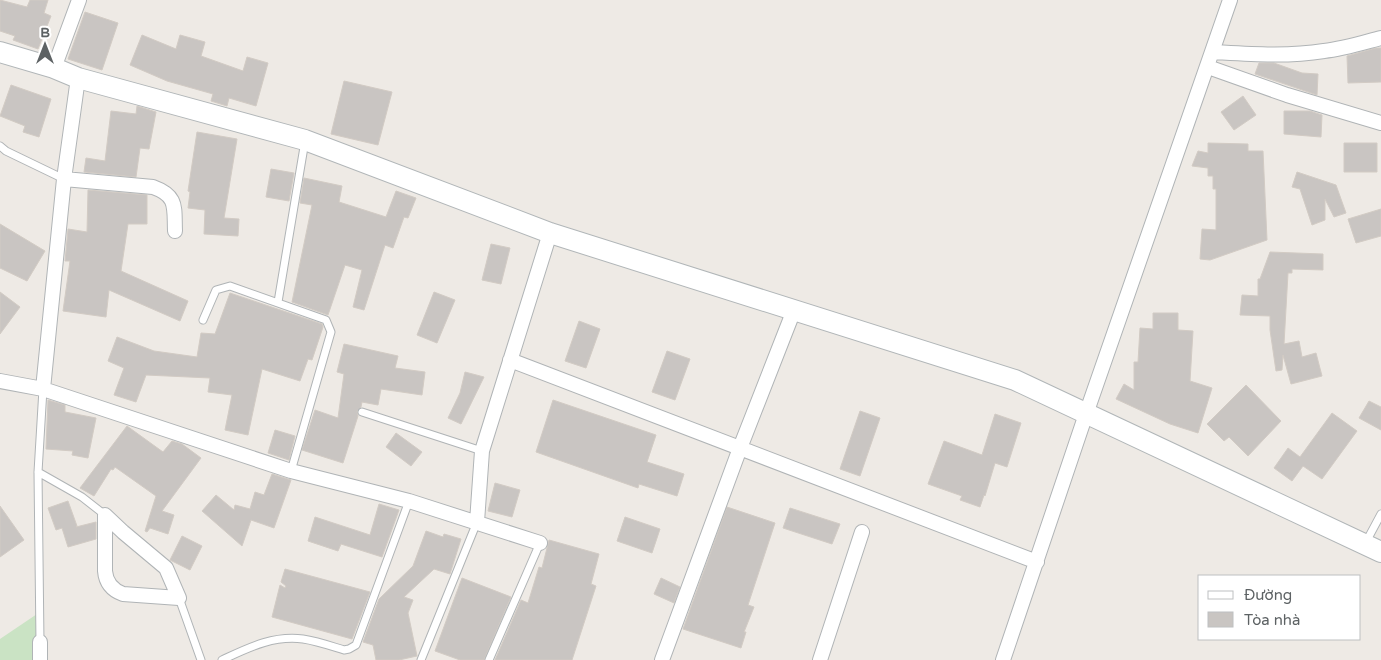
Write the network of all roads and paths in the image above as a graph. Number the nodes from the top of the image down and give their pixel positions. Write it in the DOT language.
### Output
graph roads {
  1 [pos="79,0"];
  2 [pos="1230,0"];
  3 [pos="1381,38"];
  4 [pos="0,52"];
  5 [pos="1212,52"];
  6 [pos="1208,66"];
  7 [pos="54,68"];
  8 [pos="78,78"];
  9 [pos="1381,123"];
  10 [pos="305,140"];
  11 [pos="0,146"];
  12 [pos="64,179"];
  13 [pos="175,231"];
  14 [pos="550,233"];
  15 [pos="278,302"];
  16 [pos="794,310"];
  17 [pos="203,320"];
  18 [pos="510,360"];
  19 [pos="0,381"];
  20 [pos="43,389"];
  21 [pos="362,412"];
  22 [pos="1086,414"];
  23 [pos="740,448"];
  24 [pos="482,451"];
  25 [pos="291,471"];
  26 [pos="38,472"];
  27 [pos="409,501"];
  28 [pos="1381,514"];
  29 [pos="105,515"];
  30 [pos="477,522"];
  31 [pos="862,532"];
  32 [pos="540,543"];
  33 [pos="1373,549"];
  34 [pos="1037,562"];
  35 [pos="179,598"];
  36 [pos="40,642"];
  37 [pos="40,660"];
  38 [pos="200,660"];
  39 [pos="222,660"];
  40 [pos="421,660"];
  41 [pos="489,660"];
  42 [pos="662,660"];
  43 [pos="820,660"];
  44 [pos="1003,660"];
  1 -- 7 [label="street"];
  2 -- 5 [label="street"];
  3 -- 5 [label="street"];
  4 -- 7 [label="street"];
  5 -- 6 [label="street"];
  6 -- 9 [label="street"];
  6 -- 22 [label="street"];
  7 -- 8 [label="street"];
  8 -- 10 [label="street"];
  8 -- 12 [label="street"];
  10 -- 14 [label="street"];
  10 -- 15 [label="lane"];
  11 -- 12 [label="lane"];
  12 -- 13 [label="street"];
  12 -- 20 [label="street"];
  14 -- 16 [label="street"];
  14 -- 18 [label="street"];
  15 -- 17 [label="lane"];
  15 -- 25 [label="lane"];
  16 -- 22 [label="street"];
  16 -- 23 [label="street"];
  18 -- 23 [label="street"];
  18 -- 24 [label="street"];
  19 -- 20 [label="street"];
  20 -- 25 [label="street"];
  20 -- 26 [label="lane"];
  21 -- 24 [label="lane"];
  22 -- 33 [label="street"];
  22 -- 34 [label="street"];
  23 -- 34 [label="street"];
  23 -- 42 [label="street"];
  24 -- 30 [label="street"];
  25 -- 27 [label="street"];
  26 -- 29 [label="lane"];
  26 -- 36 [label="lane"];
  27 -- 30 [label="street"];
  27 -- 39 [label="lane"];
  28 -- 33 [label="lane"];
  29 -- 35 [label="street"];
  29 -- 35 [label="street"];
  30 -- 32 [label="street"];
  30 -- 40 [label="lane"];
  31 -- 43 [label="street"];
  32 -- 41 [label="lane"];
  34 -- 44 [label="street"];
  35 -- 38 [label="lane"];
  36 -- 37 [label="street"];
}
